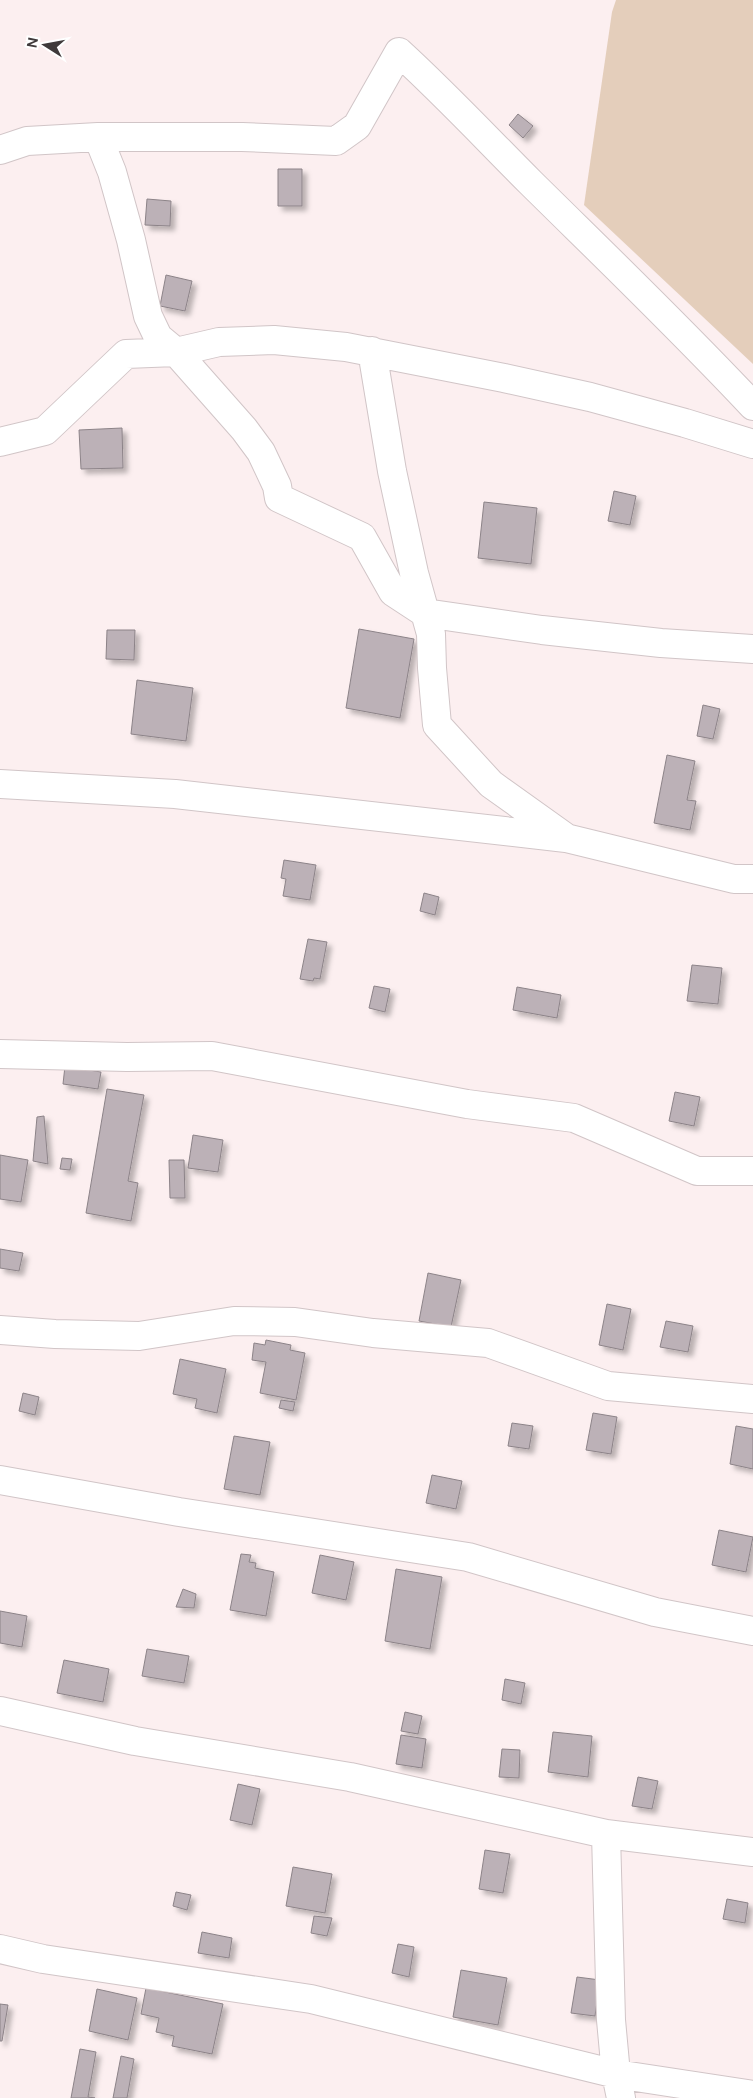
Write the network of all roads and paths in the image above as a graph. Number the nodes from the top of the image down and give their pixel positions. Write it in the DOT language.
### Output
graph roads {
  1 [pos="98,137"];
  2 [pos="0,150"];
  3 [pos="372,351"];
  4 [pos="176,352"];
  5 [pos="753,406"];
  6 [pos="0,442"];
  7 [pos="753,444"];
  8 [pos="426,613"];
  9 [pos="753,649"];
  10 [pos="0,784"];
  11 [pos="566,838"];
  12 [pos="753,879"];
  13 [pos="0,1054"];
  14 [pos="753,1171"];
  15 [pos="0,1330"];
  16 [pos="753,1399"];
  17 [pos="0,1480"];
  18 [pos="753,1631"];
  19 [pos="0,1711"];
  20 [pos="606,1834"];
  21 [pos="753,1852"];
  22 [pos="0,1949"];
  23 [pos="619,2086"];
  24 [pos="753,2095"];
  1 -- 2 [label="street"];
  1 -- 4 [label="street"];
  1 -- 5 [label="street"];
  3 -- 4 [label="street"];
  3 -- 7 [label="street"];
  3 -- 8 [label="street"];
  4 -- 6 [label="street"];
  4 -- 8 [label="street"];
  8 -- 9 [label="street"];
  8 -- 11 [label="street"];
  10 -- 11 [label="street"];
  11 -- 12 [label="street"];
  13 -- 14 [label="street"];
  15 -- 16 [label="street"];
  17 -- 18 [label="street"];
  19 -- 20 [label="street"];
  20 -- 21 [label="street"];
  20 -- 23 [label="street"];
  22 -- 23 [label="street"];
  23 -- 24 [label="street"];
}
